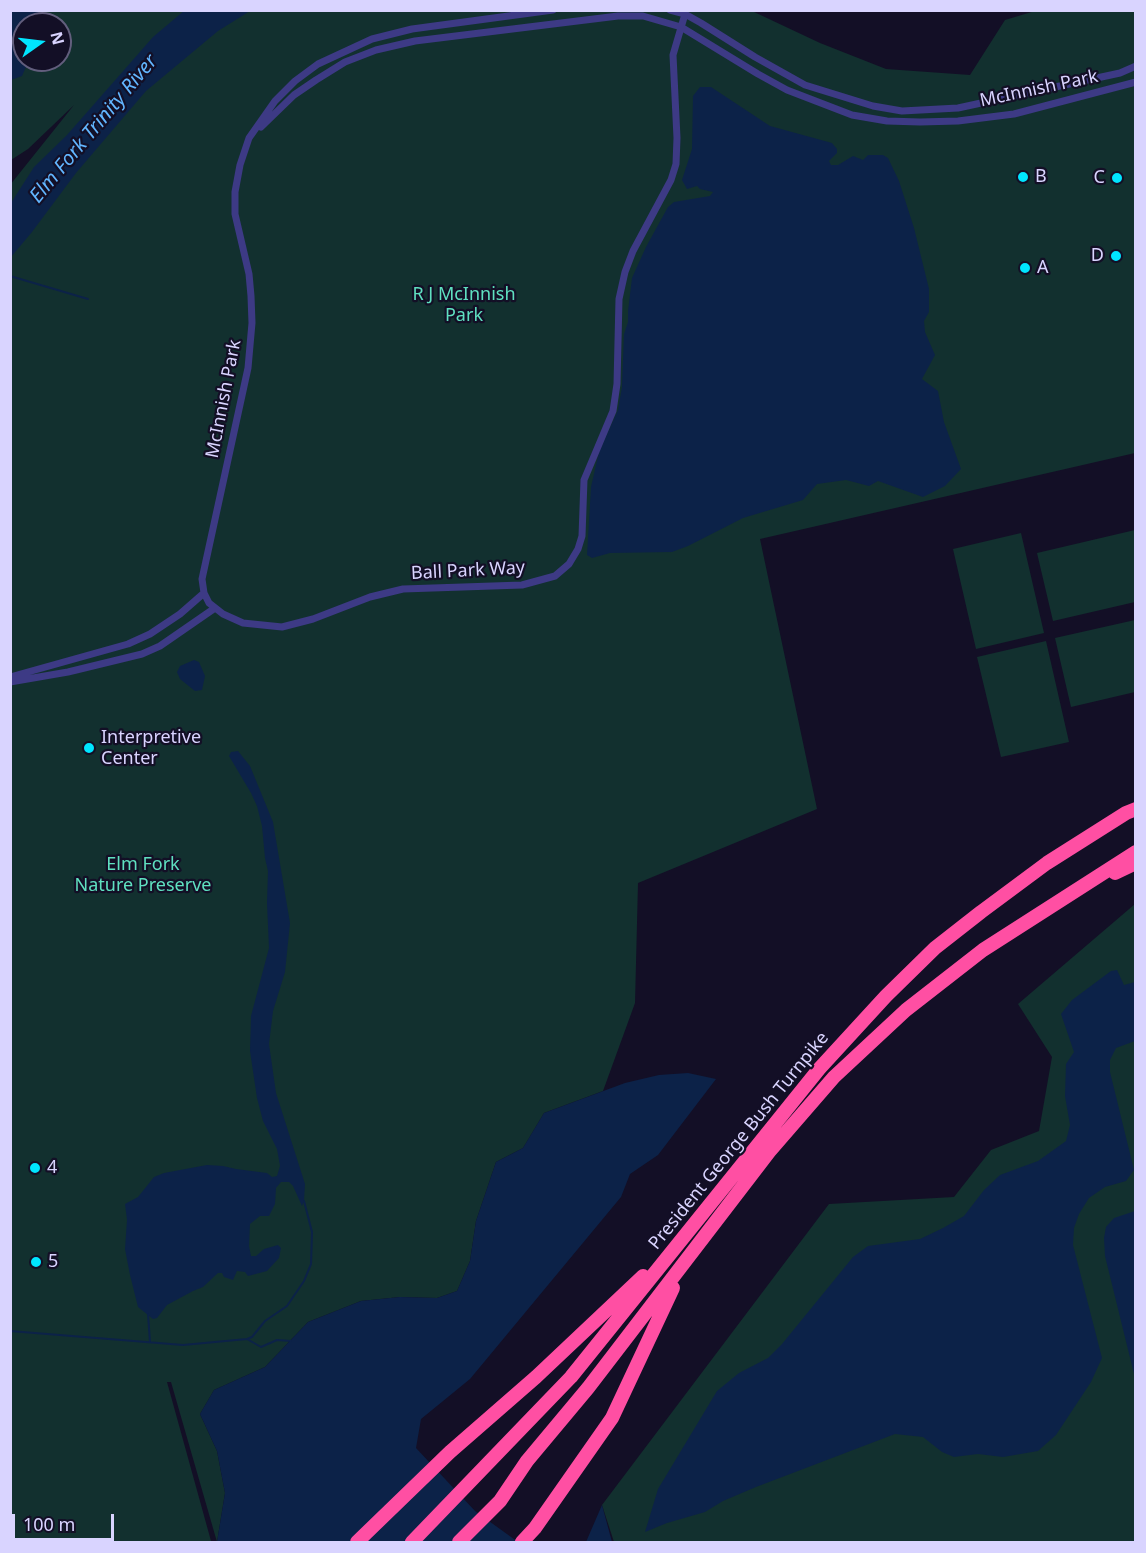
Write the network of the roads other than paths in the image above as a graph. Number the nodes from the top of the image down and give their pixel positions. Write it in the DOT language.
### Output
graph roads {
  1 [pos="553,10"];
  2 [pos="670,10"];
  3 [pos="685,15"];
  4 [pos="681,27"];
  5 [pos="1136,66"];
  6 [pos="1136,82"];
  7 [pos="249,138"];
  8 [pos="204,593"];
  9 [pos="215,608"];
  10 [pos="10,677"];
  11 [pos="10,682"];
  12 [pos="1132,810"];
  13 [pos="1136,852"];
  14 [pos="1136,863"];
  15 [pos="1067,895"];
  16 [pos="683,1239"];
  17 [pos="693,1252"];
  18 [pos="357,1542"];
  19 [pos="412,1542"];
  20 [pos="459,1542"];
  21 [pos="522,1542"];
  1 -- 7 [label="street, McInnish Park"];
  2 -- 3 [label="street, McInnish Park"];
  3 -- 4 [label="street, Ball Park Way"];
  3 -- 5 [label="street, McInnish Park"];
  4 -- 6 [label="street, McInnish Park"];
  4 -- 7 [label="street, McInnish Park"];
  4 -- 9 [label="street, Ball Park Way"];
  7 -- 8 [label="street, McInnish Park"];
  8 -- 9 [label="street, Ball Park Way"];
  8 -- 10 [label="street"];
  9 -- 11 [label="street"];
  12 -- 16 [label="highway, President George Bush Turnpike"];
  13 -- 15 [label="highway, President George Bush Turnpike"];
  14 -- 15 [label="highway"];
  15 -- 17 [label="highway, President George Bush Turnpike"];
  16 -- 18 [label="highway"];
  16 -- 19 [label="highway, President George Bush Turnpike"];
  17 -- 20 [label="highway, President George Bush Turnpike"];
  17 -- 21 [label="highway"];
}
